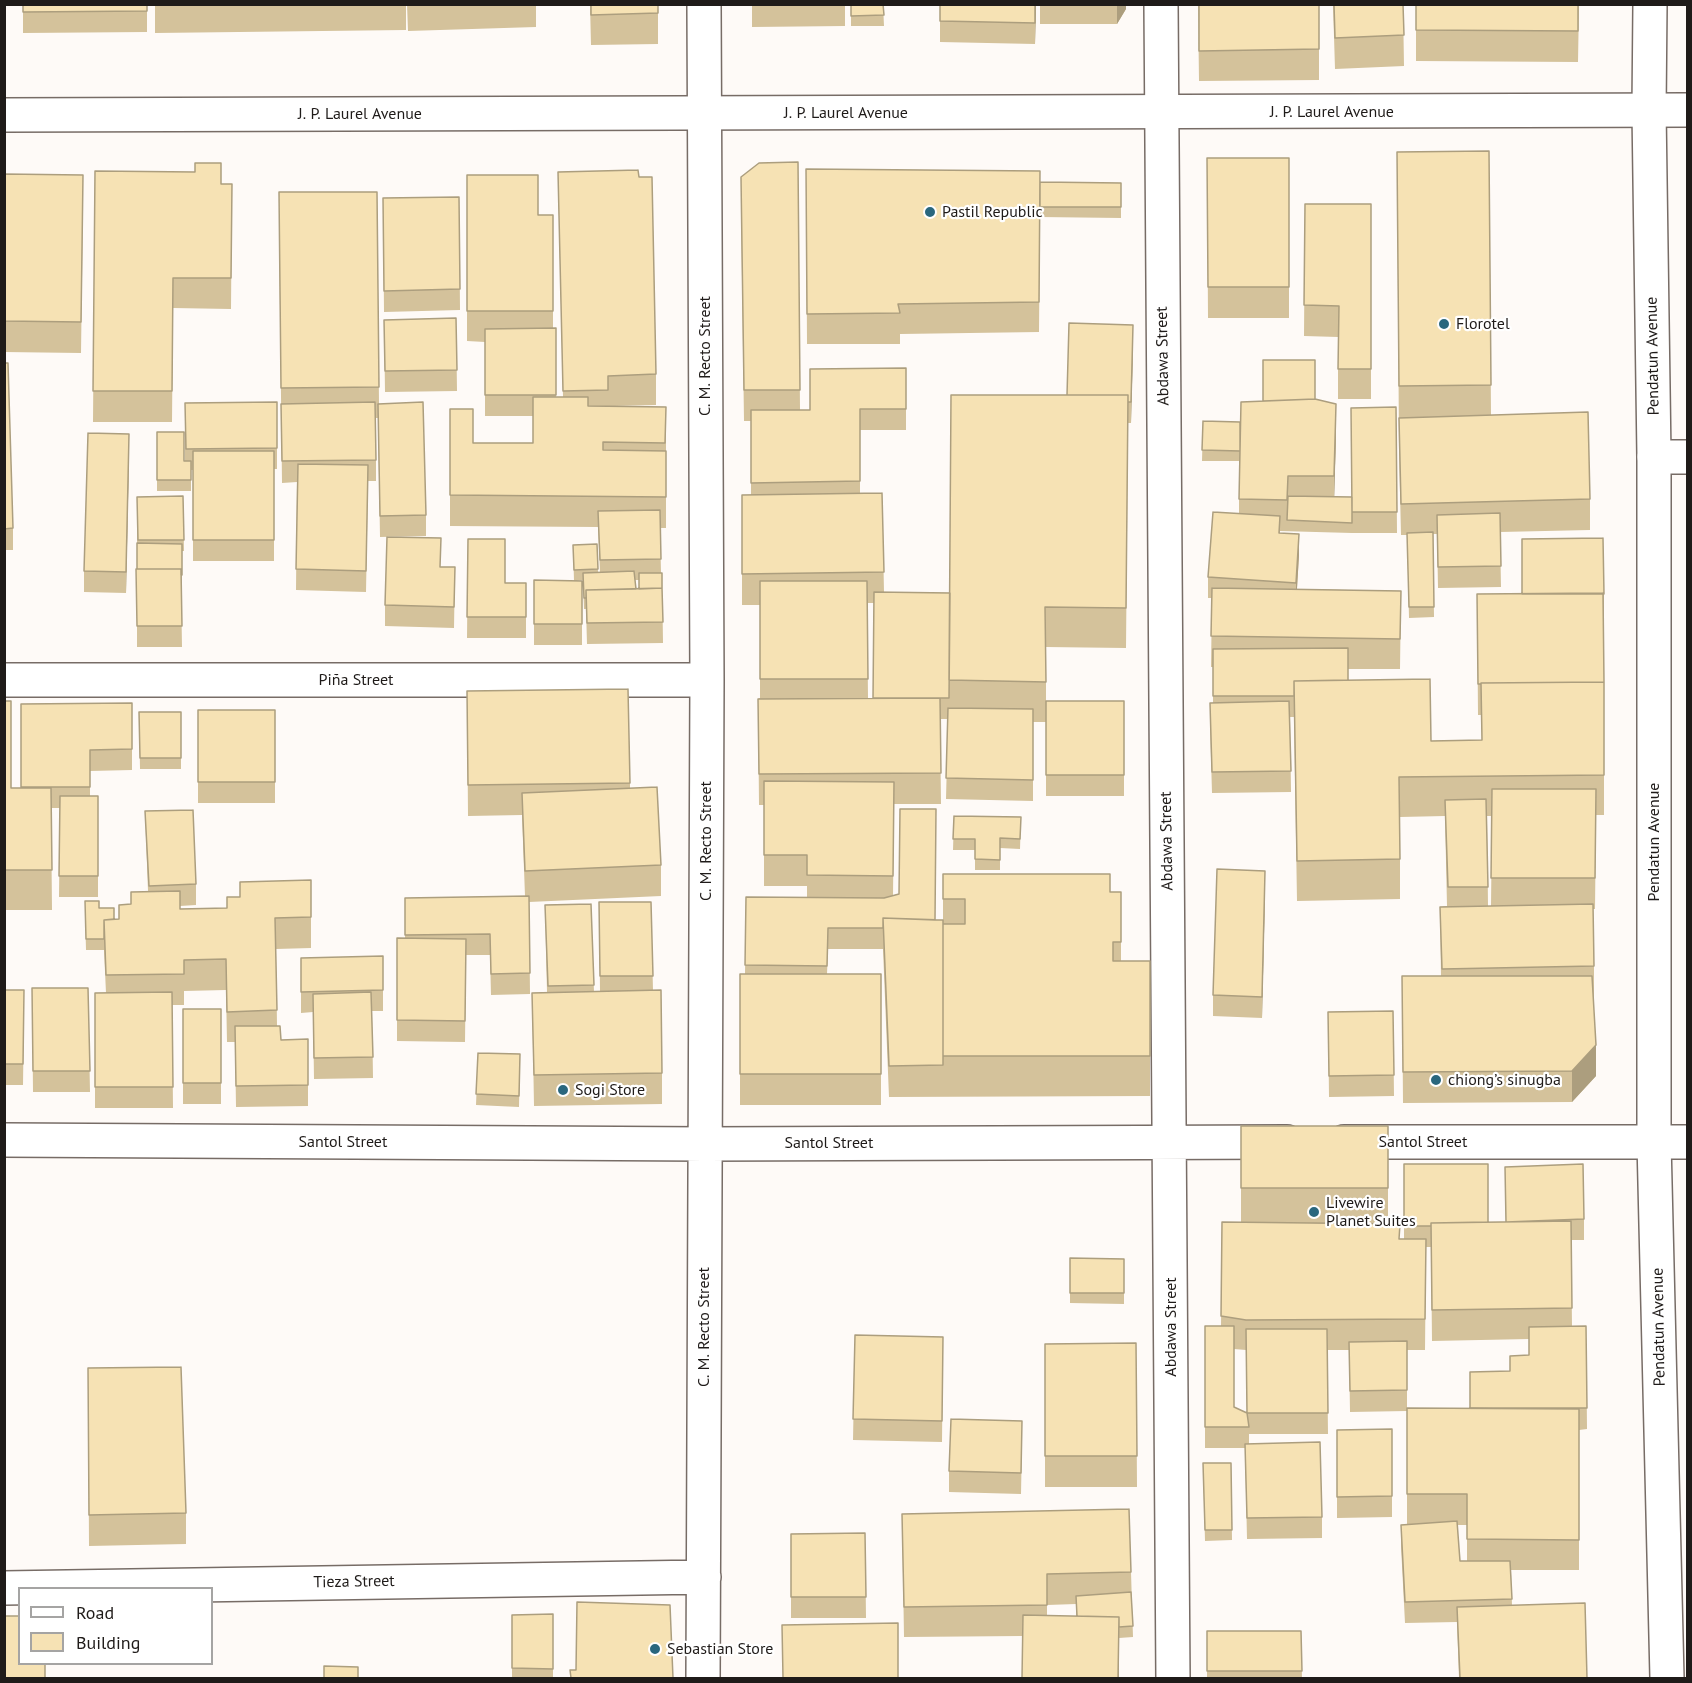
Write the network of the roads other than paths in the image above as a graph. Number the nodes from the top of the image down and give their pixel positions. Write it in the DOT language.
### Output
graph roads {
  1 [pos="704,4"];
  2 [pos="1161,4"];
  3 [pos="1650,4"];
  4 [pos="1649,110"];
  5 [pos="1688,110"];
  6 [pos="1161,112"];
  7 [pos="703,114"];
  8 [pos="4,115"];
  9 [pos="1654,457"];
  10 [pos="1688,457"];
  11 [pos="4,680"];
  12 [pos="707,680"];
  13 [pos="4,1140"];
  14 [pos="1170,1142"];
  15 [pos="1654,1142"];
  16 [pos="1688,1142"];
  17 [pos="705,1144"];
  18 [pos="704,1577"];
  19 [pos="68,1587"];
  20 [pos="703,1678"];
  21 [pos="1173,1678"];
  22 [pos="1667,1678"];
  1 -- 7 [label="street, C. M. Recto Street"];
  2 -- 6 [label="street, Abdawa Street"];
  3 -- 4 [label="street, Pendatun Avenue"];
  4 -- 5 [label="street, J. P. Laurel Avenue"];
  4 -- 6 [label="street, J. P. Laurel Avenue"];
  4 -- 9 [label="street, Pendatun Avenue"];
  6 -- 7 [label="street, J. P. Laurel Avenue"];
  6 -- 14 [label="street, Abdawa Street"];
  7 -- 8 [label="street, J. P. Laurel Avenue"];
  7 -- 12 [label="street, C. M. Recto Street"];
  9 -- 10 [label="street"];
  9 -- 15 [label="street, Pendatun Avenue"];
  11 -- 12 [label="street, Piña Street"];
  12 -- 17 [label="street, C. M. Recto Street"];
  13 -- 17 [label="street, Santol Street"];
  14 -- 15 [label="street, Santol Street"];
  14 -- 17 [label="street, Santol Street"];
  14 -- 21 [label="street, Abdawa Street"];
  15 -- 16 [label="street, Santol Street"];
  15 -- 22 [label="street, Pendatun Avenue"];
  17 -- 18 [label="street, C. M. Recto Street"];
  18 -- 19 [label="street, Tieza Street"];
  18 -- 20 [label="street, C. M. Recto Street"];
}
